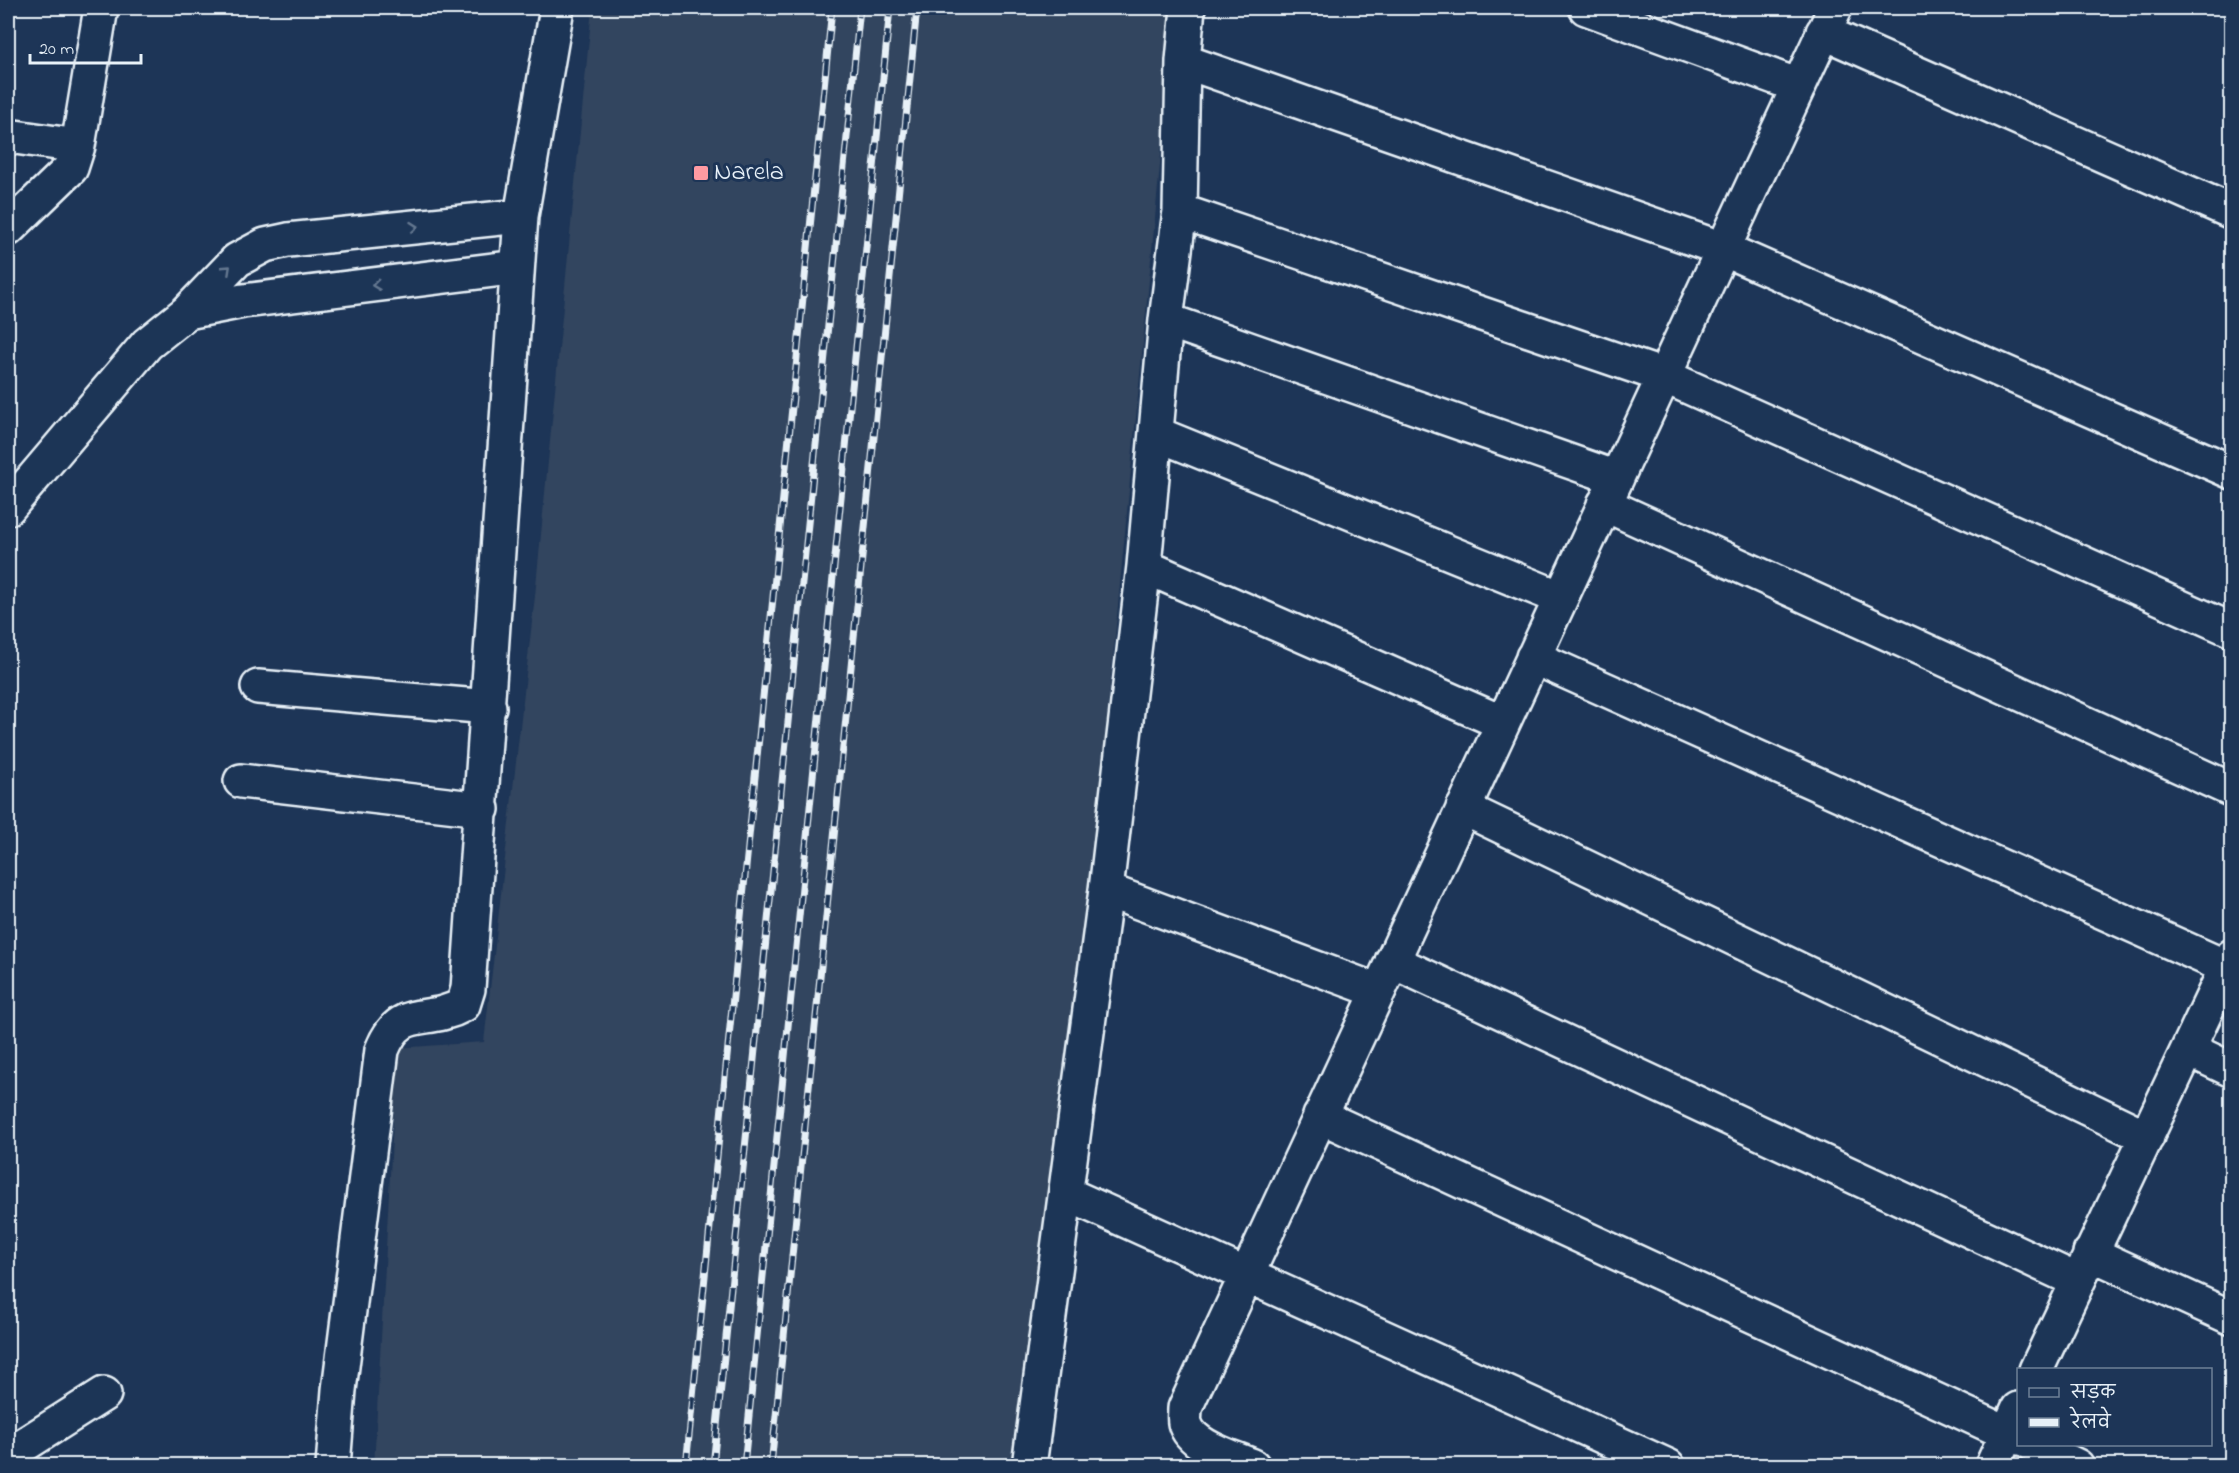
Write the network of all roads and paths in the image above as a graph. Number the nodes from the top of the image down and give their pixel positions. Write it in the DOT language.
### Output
graph roads {
  1 [pos="101,8"];
  2 [pos="557,8"];
  3 [pos="1188,8"];
  4 [pos="1586,8"];
  5 [pos="1829,20"];
  6 [pos="1183,61"];
  7 [pos="1798,86"];
  8 [pos="8,136"];
  9 [pos="78,147"];
  10 [pos="1180,212"];
  11 [pos="2232,212"];
  12 [pos="521,216"];
  13 [pos="8,229"];
  14 [pos="1723,249"];
  15 [pos="517,267"];
  16 [pos="187,312"];
  17 [pos="1166,320"];
  18 [pos="1664,375"];
  19 [pos="1157,434"];
  20 [pos="2232,472"];
  21 [pos="1610,491"];
  22 [pos="8,508"];
  23 [pos="1144,566"];
  24 [pos="1561,598"];
  25 [pos="2232,630"];
  26 [pos="1533,657"];
  27 [pos="258,687"];
  28 [pos="489,707"];
  29 [pos="1503,723"];
  30 [pos="241,781"];
  31 [pos="2232,790"];
  32 [pos="1463,808"];
  33 [pos="482,809"];
  34 [pos="1106,890"];
  35 [pos="1392,961"];
  36 [pos="2229,962"];
  37 [pos="1378,992"];
  38 [pos="2188,1049"];
  39 [pos="2232,1070"];
  40 [pos="1320,1116"];
  41 [pos="2147,1137"];
  42 [pos="1066,1194"];
  43 [pos="2083,1266"];
  44 [pos="1246,1275"];
  45 [pos="2232,1318"];
  46 [pos="2037,1368"];
  47 [pos="104,1394"];
  48 [pos="2017,1430"];
  49 [pos="2017,1434"];
  50 [pos="2044,1446"];
  51 [pos="8,1455"];
  52 [pos="333,1466"];
  53 [pos="1029,1466"];
  54 [pos="1253,1466"];
  55 [pos="1668,1466"];
  56 [pos="1992,1466"];
  57 [pos="2077,1466"];
  1 -- 9 [label="street"];
  2 -- 12 [label="street"];
  3 -- 6 [label="street"];
  4 -- 7 [label="street"];
  5 -- 7 [label="street"];
  5 -- 11 [label="street"];
  6 -- 10 [label="street"];
  6 -- 14 [label="street"];
  7 -- 14 [label="street"];
  8 -- 9 [label="street"];
  9 -- 13 [label="street"];
  10 -- 17 [label="street"];
  10 -- 18 [label="street"];
  12 -- 15 [label="street"];
  16 -- 12 [label="street, one-way"];
  14 -- 18 [label="street"];
  14 -- 20 [label="street"];
  15 -- 16 [label="street, one-way"];
  15 -- 28 [label="street"];
  16 -- 22 [label="street"];
  17 -- 19 [label="street"];
  17 -- 21 [label="street"];
  18 -- 21 [label="street"];
  18 -- 25 [label="street"];
  19 -- 23 [label="street"];
  19 -- 24 [label="street"];
  21 -- 24 [label="street"];
  21 -- 31 [label="street"];
  23 -- 29 [label="street"];
  23 -- 34 [label="street"];
  24 -- 26 [label="street"];
  26 -- 29 [label="street"];
  26 -- 36 [label="street"];
  27 -- 28 [label="street"];
  28 -- 33 [label="street"];
  29 -- 32 [label="street"];
  30 -- 33 [label="street"];
  32 -- 35 [label="street"];
  32 -- 41 [label="street"];
  33 -- 52 [label="street"];
  34 -- 37 [label="street"];
  34 -- 42 [label="street"];
  35 -- 37 [label="street"];
  35 -- 43 [label="street"];
  36 -- 38 [label="street"];
  37 -- 40 [label="street"];
  38 -- 39 [label="street"];
  38 -- 41 [label="street"];
  40 -- 44 [label="street"];
  40 -- 48 [label="street"];
  41 -- 43 [label="street"];
  42 -- 44 [label="street"];
  42 -- 53 [label="street"];
  43 -- 45 [label="street"];
  43 -- 46 [label="street"];
  44 -- 54 [label="street"];
  44 -- 55 [label="street"];
  47 -- 51 [label="street"];
  49 -- 56 [label="street"];
  50 -- 57 [label="street"];
}
